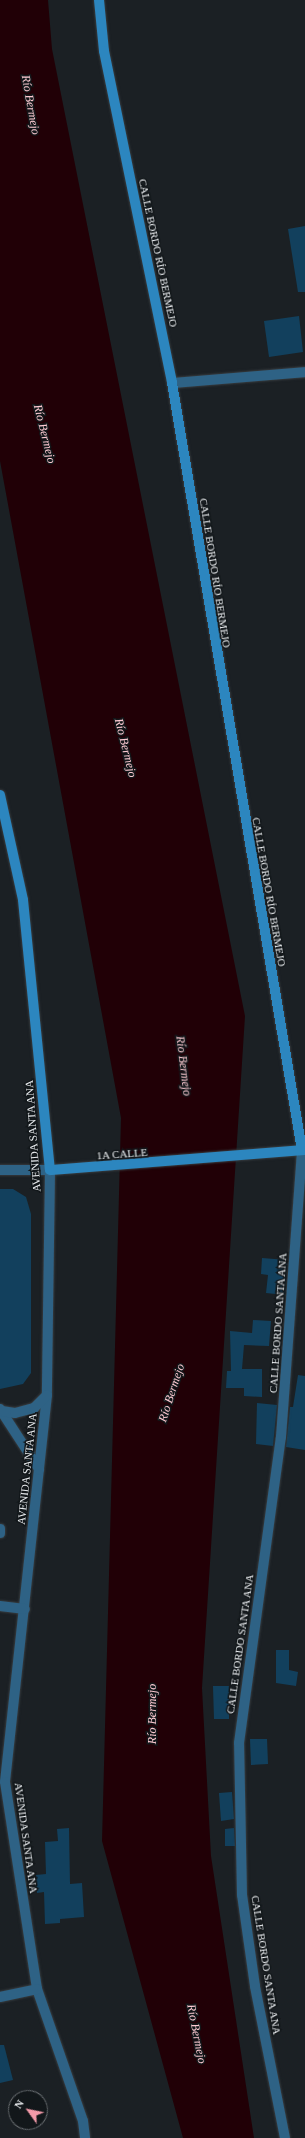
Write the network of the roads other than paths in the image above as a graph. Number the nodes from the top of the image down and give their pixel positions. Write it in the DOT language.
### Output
graph roads {
  1 [pos="99,0"];
  2 [pos="305,372"];
  3 [pos="172,383"];
  4 [pos="0,795"];
  5 [pos="304,1150"];
  6 [pos="0,1170"];
  7 [pos="50,1170"];
  8 [pos="47,1395"];
  9 [pos="1,1410"];
  10 [pos="39,1469"];
  11 [pos="0,1528"];
  12 [pos="0,1532"];
  13 [pos="0,1606"];
  14 [pos="25,1610"];
  15 [pos="37,1989"];
  16 [pos="0,1997"];
  17 [pos="85,2138"];
  18 [pos="285,2138"];
  1 -- 3 [label="main road, CALLE BORDO RÍO BERMEJO"];
  2 -- 3 [label="street"];
  3 -- 5 [label="main road, CALLE BORDO RÍO BERMEJO"];
  4 -- 7 [label="main road, AVENIDA SANTA ANA"];
  5 -- 7 [label="main road, 1A CALLE"];
  5 -- 18 [label="street, CALLE BORDO SANTA ANA"];
  6 -- 7 [label="street, 1A CALLE"];
  7 -- 8 [label="street, AVENIDA SANTA ANA"];
  8 -- 9 [label="street"];
  8 -- 10 [label="street, AVENIDA SANTA ANA"];
  9 -- 10 [label="street"];
  10 -- 14 [label="street, AVENIDA SANTA ANA"];
  11 -- 12 [label="lane"];
  13 -- 14 [label="street"];
  14 -- 15 [label="street, AVENIDA SANTA ANA"];
  15 -- 16 [label="street"];
  15 -- 17 [label="street, AVENIDA SANTA ANA"];
}
